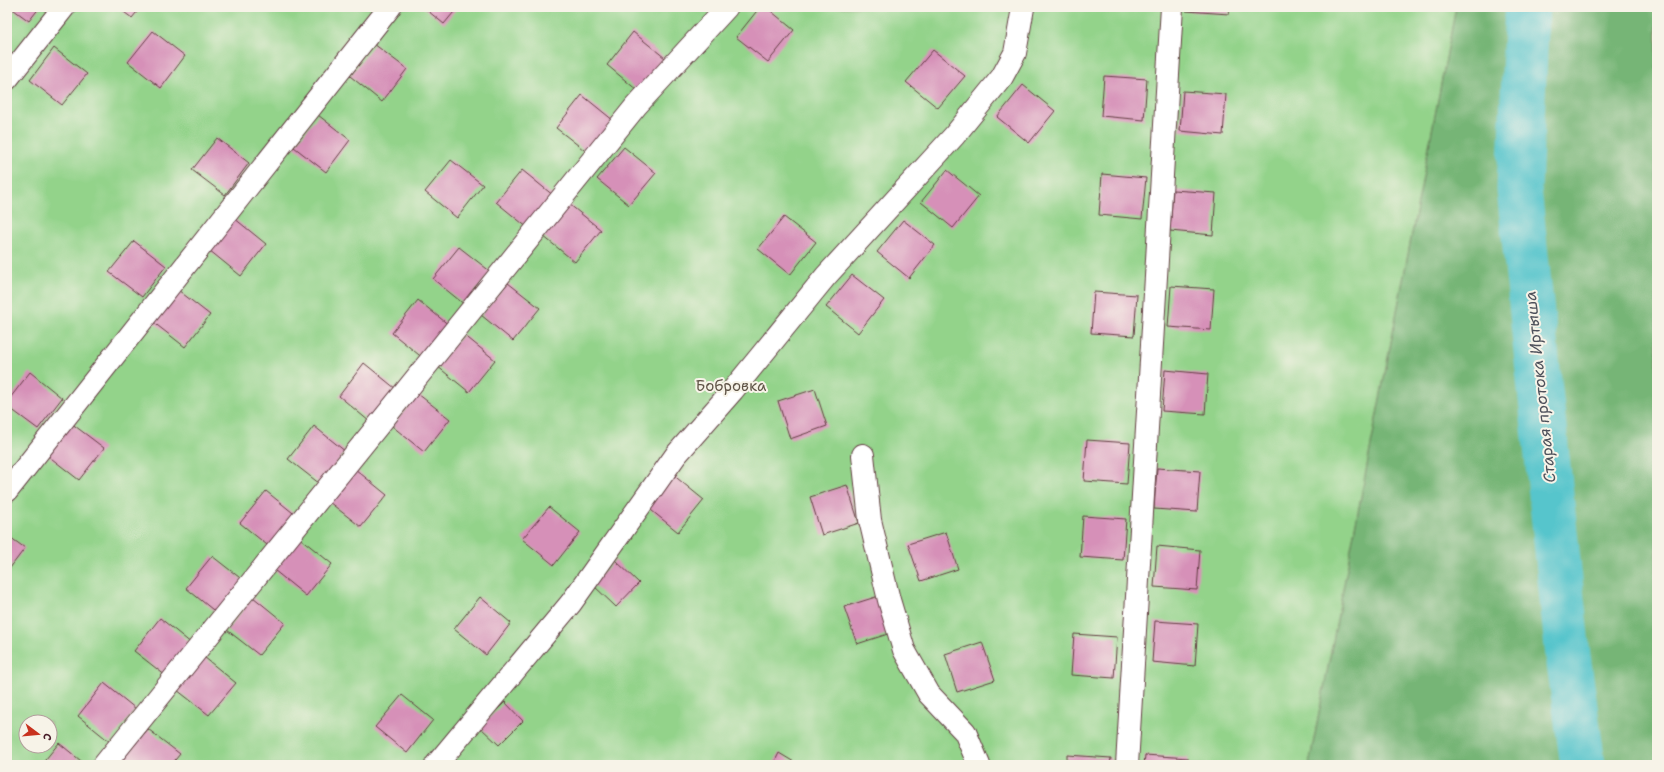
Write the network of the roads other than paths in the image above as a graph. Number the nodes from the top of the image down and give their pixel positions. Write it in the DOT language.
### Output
graph roads {
  1 [pos="64,7"];
  2 [pos="390,7"];
  3 [pos="727,7"];
  4 [pos="1172,7"];
  5 [pos="1023,8"];
  6 [pos="7,79"];
  7 [pos="863,455"];
  8 [pos="7,491"];
  9 [pos="104,765"];
  10 [pos="436,765"];
  11 [pos="979,765"];
  12 [pos="1127,765"];
  1 -- 6 [label="street"];
  2 -- 8 [label="street"];
  3 -- 9 [label="street"];
  4 -- 12 [label="street"];
  5 -- 10 [label="street"];
  7 -- 11 [label="street"];
}
